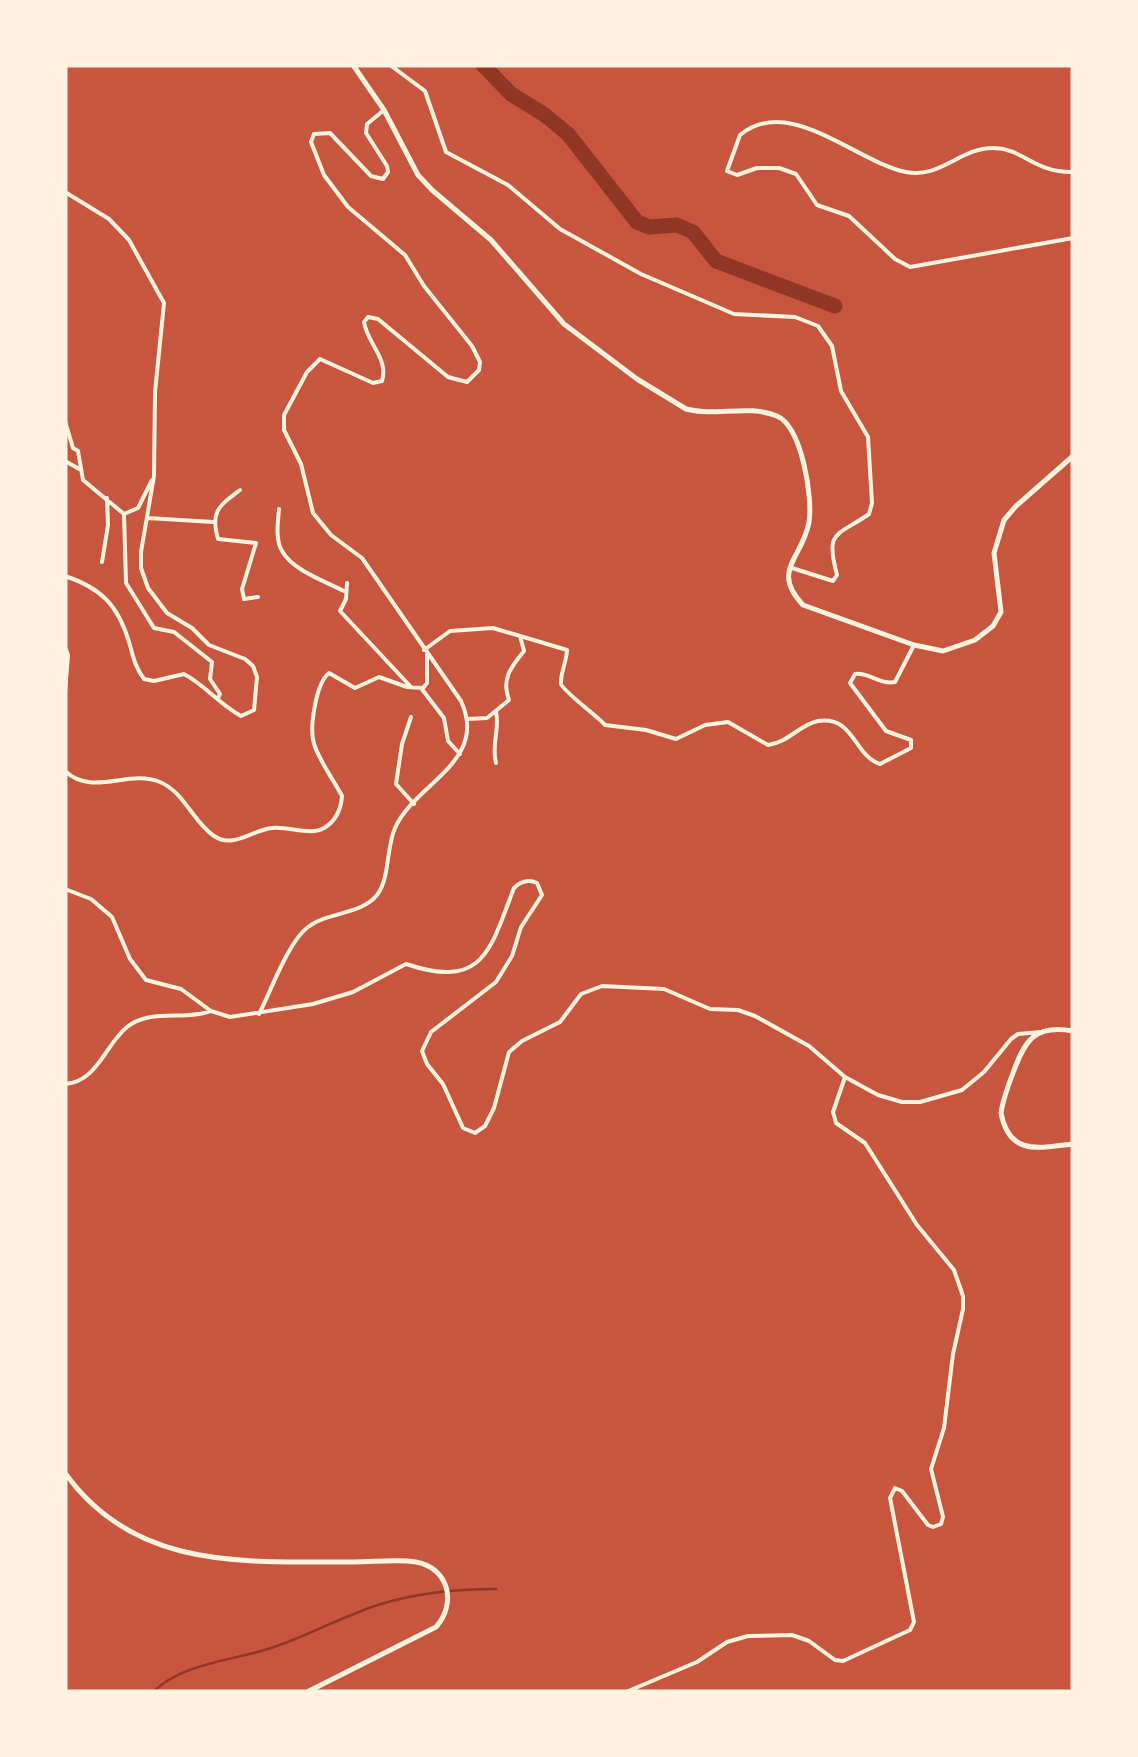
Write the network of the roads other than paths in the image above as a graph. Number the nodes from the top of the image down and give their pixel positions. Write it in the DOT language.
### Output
graph roads {
  1 [pos="353,65"];
  2 [pos="390,65"];
  3 [pos="384,110"];
  4 [pos="1073,172"];
  5 [pos="65,192"];
  6 [pos="1073,238"];
  7 [pos="65,421"];
  8 [pos="1073,456"];
  9 [pos="65,462"];
  10 [pos="81,470"];
  11 [pos="154,476"];
  12 [pos="240,490"];
  13 [pos="107,498"];
  14 [pos="279,509"];
  15 [pos="124,514"];
  16 [pos="146,518"];
  17 [pos="213,522"];
  18 [pos="102,562"];
  19 [pos="789,567"];
  20 [pos="65,576"];
  21 [pos="347,583"];
  22 [pos="346,592"];
  23 [pos="258,597"];
  24 [pos="520,636"];
  25 [pos="914,645"];
  26 [pos="65,647"];
  27 [pos="425,652"];
  28 [pos="412,687"];
  29 [pos="421,688"];
  30 [pos="65,693"];
  31 [pos="217,700"];
  32 [pos="496,712"];
  33 [pos="411,717"];
  34 [pos="467,719"];
  35 [pos="460,754"];
  36 [pos="496,763"];
  37 [pos="65,771"];
  38 [pos="414,804"];
  39 [pos="65,889"];
  40 [pos="211,1011"];
  41 [pos="259,1014"];
  42 [pos="1073,1031"];
  43 [pos="1041,1032"];
  44 [pos="845,1077"];
  45 [pos="65,1084"];
  46 [pos="1073,1144"];
  47 [pos="65,1473"];
  48 [pos="308,1692"];
  49 [pos="626,1692"];
  1 -- 3 [label="main road"];
  2 -- 19 [label="street"];
  3 -- 19 [label="main road"];
  3 -- 27 [label="street"];
  4 -- 6 [label="street"];
  5 -- 11 [label="street"];
  7 -- 10 [label="street"];
  8 -- 25 [label="main road"];
  9 -- 10 [label="street"];
  10 -- 13 [label="street"];
  11 -- 15 [label="street"];
  11 -- 16 [label="street"];
  12 -- 17 [label="street"];
  13 -- 15 [label="street"];
  13 -- 18 [label="street"];
  14 -- 22 [label="street"];
  15 -- 31 [label="street"];
  16 -- 17 [label="street"];
  16 -- 31 [label="street"];
  17 -- 23 [label="street"];
  19 -- 25 [label="main road"];
  20 -- 31 [label="street"];
  21 -- 22 [label="street"];
  22 -- 28 [label="street"];
  24 -- 25 [label="street"];
  24 -- 27 [label="street"];
  24 -- 32 [label="street"];
  26 -- 30 [label="street"];
  27 -- 29 [label="street"];
  27 -- 34 [label="street"];
  28 -- 29 [label="street"];
  28 -- 37 [label="street"];
  29 -- 35 [label="street"];
  32 -- 34 [label="street"];
  32 -- 36 [label="street"];
  33 -- 38 [label="street"];
  34 -- 35 [label="street"];
  35 -- 38 [label="street"];
  38 -- 41 [label="street"];
  39 -- 40 [label="street"];
  40 -- 41 [label="street"];
  40 -- 45 [label="street"];
  41 -- 44 [label="street"];
  42 -- 43 [label="main road"];
  43 -- 44 [label="street"];
  43 -- 46 [label="main road"];
  44 -- 49 [label="street"];
  47 -- 48 [label="main road"];
}
